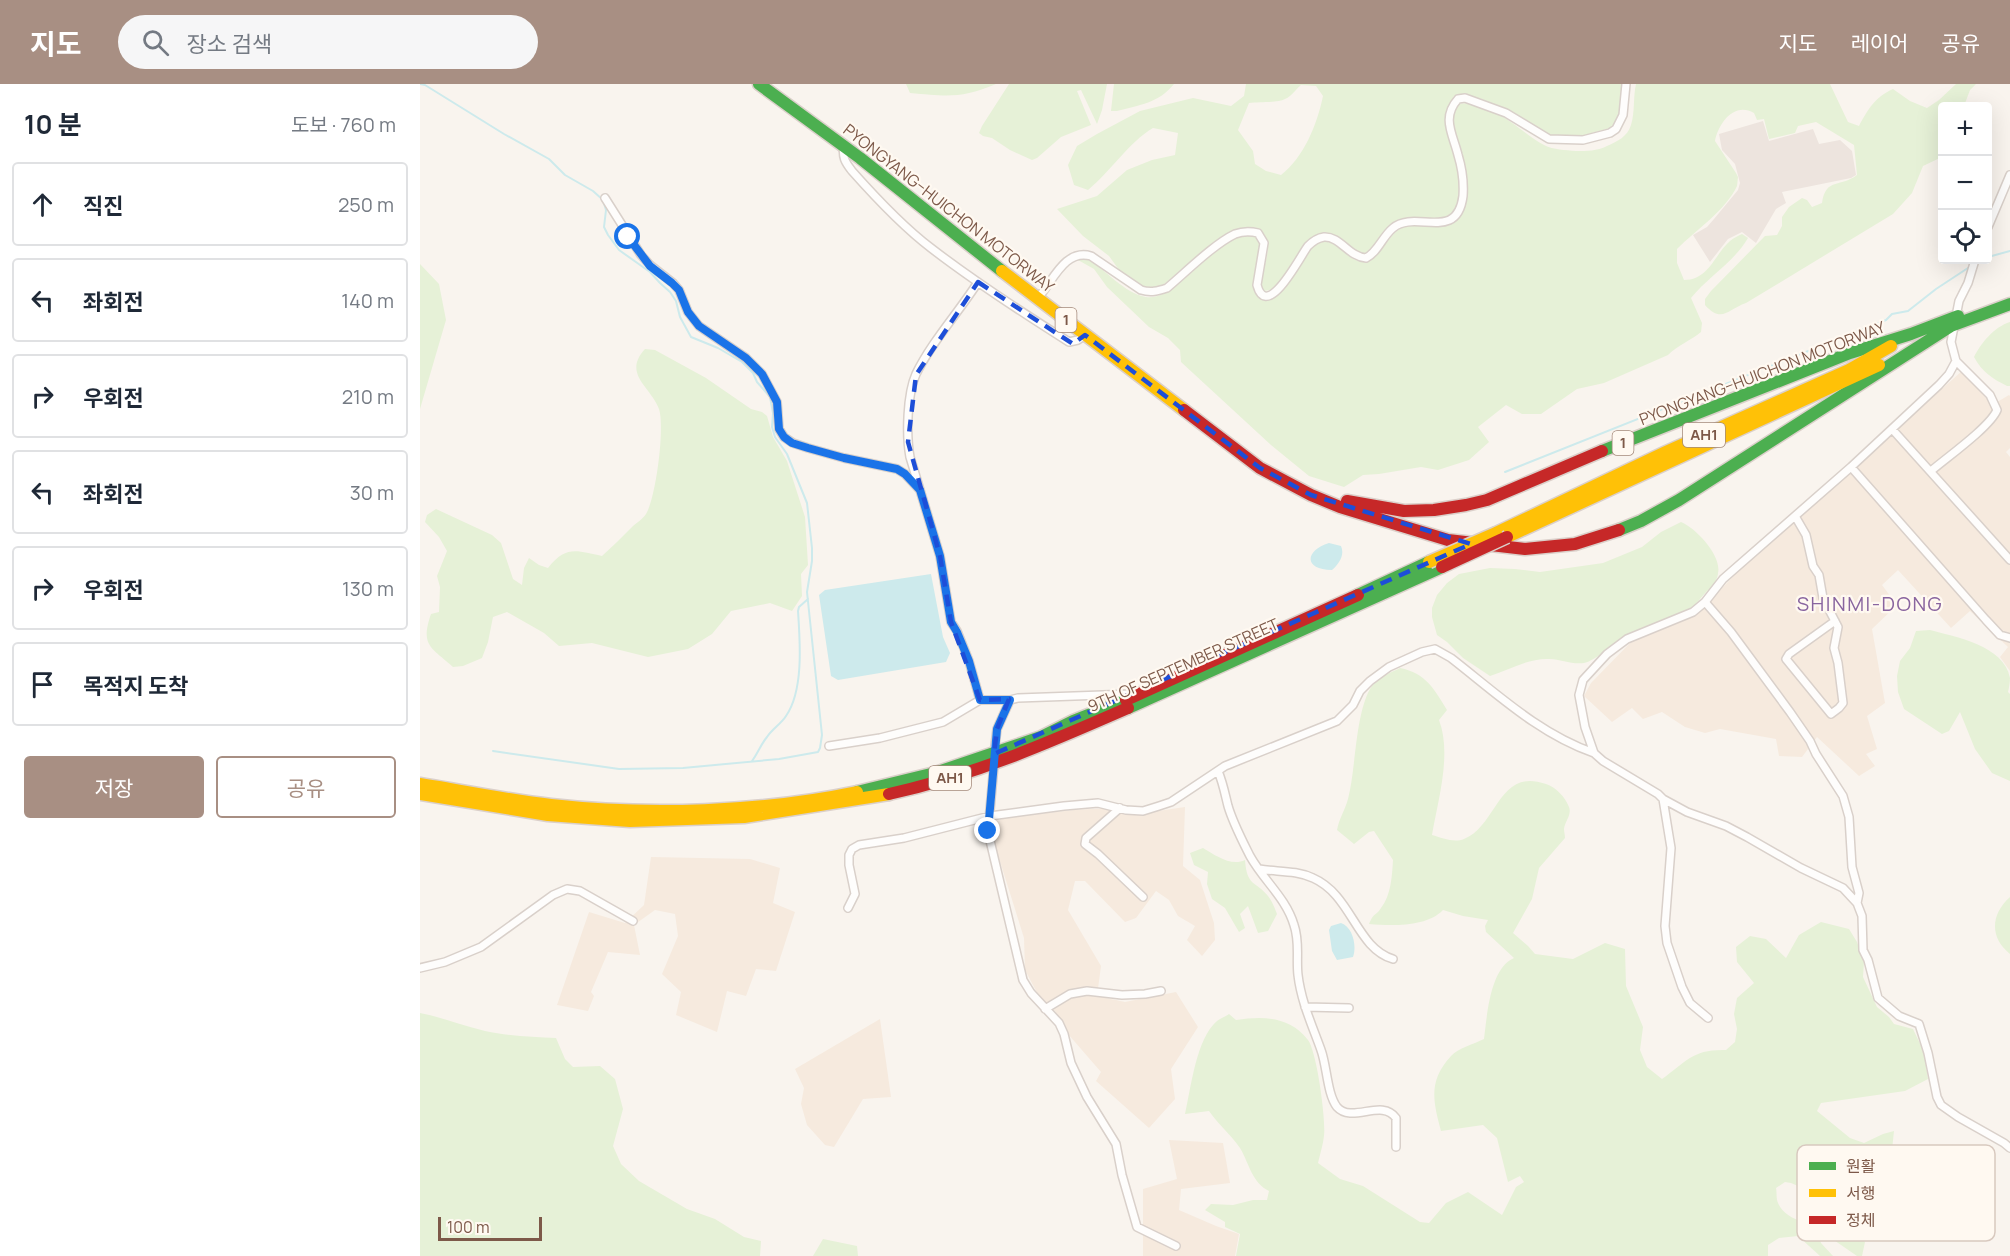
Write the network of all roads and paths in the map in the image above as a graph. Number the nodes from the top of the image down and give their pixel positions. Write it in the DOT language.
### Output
graph roads {
  1 [pos="759,84"];
  2 [pos="769,84"];
  3 [pos="1626,84"];
  4 [pos="844,146"];
  5 [pos="2010,175"];
  6 [pos="605,198"];
  7 [pos="1992,218"];
  8 [pos="1974,264"];
  9 [pos="978,282"];
  10 [pos="1042,293"];
  11 [pos="2010,296"];
  12 [pos="2010,304"];
  13 [pos="1955,321"];
  14 [pos="1911,334"];
  15 [pos="1085,335"];
  16 [pos="1914,350"];
  17 [pos="1956,361"];
  18 [pos="1892,429"];
  19 [pos="1851,466"];
  20 [pos="1931,471"];
  21 [pos="920,490"];
  22 [pos="1795,516"];
  23 [pos="1502,535"];
  24 [pos="2010,560"];
  25 [pos="1705,602"];
  26 [pos="1835,621"];
  27 [pos="2010,638"];
  28 [pos="1140,694"];
  29 [pos="980,700"];
  30 [pos="1010,700"];
  31 [pos="829,746"];
  32 [pos="1594,753"];
  33 [pos="994,760"];
  34 [pos="1218,771"];
  35 [pos="420,784"];
  36 [pos="420,794"];
  37 [pos="1662,799"];
  38 [pos="1120,808"];
  39 [pos="990,816"];
  40 [pos="1259,869"];
  41 [pos="1143,897"];
  42 [pos="1857,903"];
  43 [pos="848,908"];
  44 [pos="633,921"];
  45 [pos="1393,959"];
  46 [pos="420,968"];
  47 [pos="1161,991"];
  48 [pos="1305,1007"];
  49 [pos="1349,1008"];
  50 [pos="1045,1009"];
  51 [pos="1708,1018"];
  52 [pos="1396,1147"];
  53 [pos="2010,1148"];
  54 [pos="1176,1246"];
  1 -- 4 [label="highway, PYONGYANG–HUICHON MOTORWAY / 1"];
  2 -- 10 [label="highway, PYONGYANG–HUICHON MOTORWAY / 1"];
  3 -- 10 [label="street"];
  4 -- 9 [label="street"];
  4 -- 15 [label="highway, PYONGYANG–HUICHON MOTORWAY / 1"];
  5 -- 7 [label="street"];
  6 -- 21 [label="street"];
  8 -- 13 [label="street"];
  9 -- 15 [label="street"];
  9 -- 21 [label="street"];
  10 -- 14 [label="highway, PYONGYANG–HUICHON MOTORWAY / 1"];
  11 -- 13 [label="highway, PYONGYANG–HUICHON MOTORWAY / 1"];
  12 -- 13 [label="highway, PYONGYANG–HUICHON MOTORWAY / 1"];
  13 -- 14 [label="highway, PYONGYANG–HUICHON MOTORWAY / 1"];
  13 -- 16 [label="highway, PYONGYANG–HUICHON MOTORWAY / 1"];
  13 -- 17 [label="street"];
  14 -- 23 [label="highway, 9TH OF SEPTEMBER STREET / AH1"];
  15 -- 16 [label="highway, PYONGYANG–HUICHON MOTORWAY / 1"];
  16 -- 23 [label="highway, 9TH OF SEPTEMBER STREET / AH1"];
  17 -- 18 [label="street"];
  17 -- 20 [label="street"];
  18 -- 19 [label="street"];
  18 -- 20 [label="street"];
  19 -- 22 [label="street"];
  19 -- 27 [label="street"];
  20 -- 24 [label="street"];
  21 -- 29 [label="street"];
  22 -- 25 [label="street"];
  22 -- 26 [label="street"];
  23 -- 28 [label="highway, 9TH OF SEPTEMBER STREET / AH1, bridge"];
  23 -- 33 [label="highway, 9TH OF SEPTEMBER STREET / AH1, bridge"];
  25 -- 32 [label="street"];
  25 -- 42 [label="street"];
  26 -- 26 [label="street"];
  28 -- 30 [label="street"];
  28 -- 33 [label="highway, 9TH OF SEPTEMBER STREET / AH1"];
  29 -- 30 [label="street"];
  29 -- 31 [label="street"];
  30 -- 33 [label="street"];
  32 -- 34 [label="street"];
  32 -- 37 [label="street"];
  33 -- 35 [label="highway, 9TH OF SEPTEMBER STREET / AH1"];
  33 -- 36 [label="highway, 9TH OF SEPTEMBER STREET / AH1"];
  33 -- 39 [label="street"];
  34 -- 38 [label="street"];
  34 -- 40 [label="street"];
  37 -- 42 [label="street"];
  37 -- 51 [label="street"];
  38 -- 39 [label="street"];
  38 -- 41 [label="street"];
  39 -- 43 [label="street"];
  39 -- 50 [label="street"];
  40 -- 45 [label="street"];
  40 -- 48 [label="street"];
  42 -- 53 [label="street"];
  44 -- 46 [label="street"];
  47 -- 50 [label="street"];
  48 -- 49 [label="street"];
  48 -- 52 [label="street"];
  50 -- 54 [label="street"];
}
